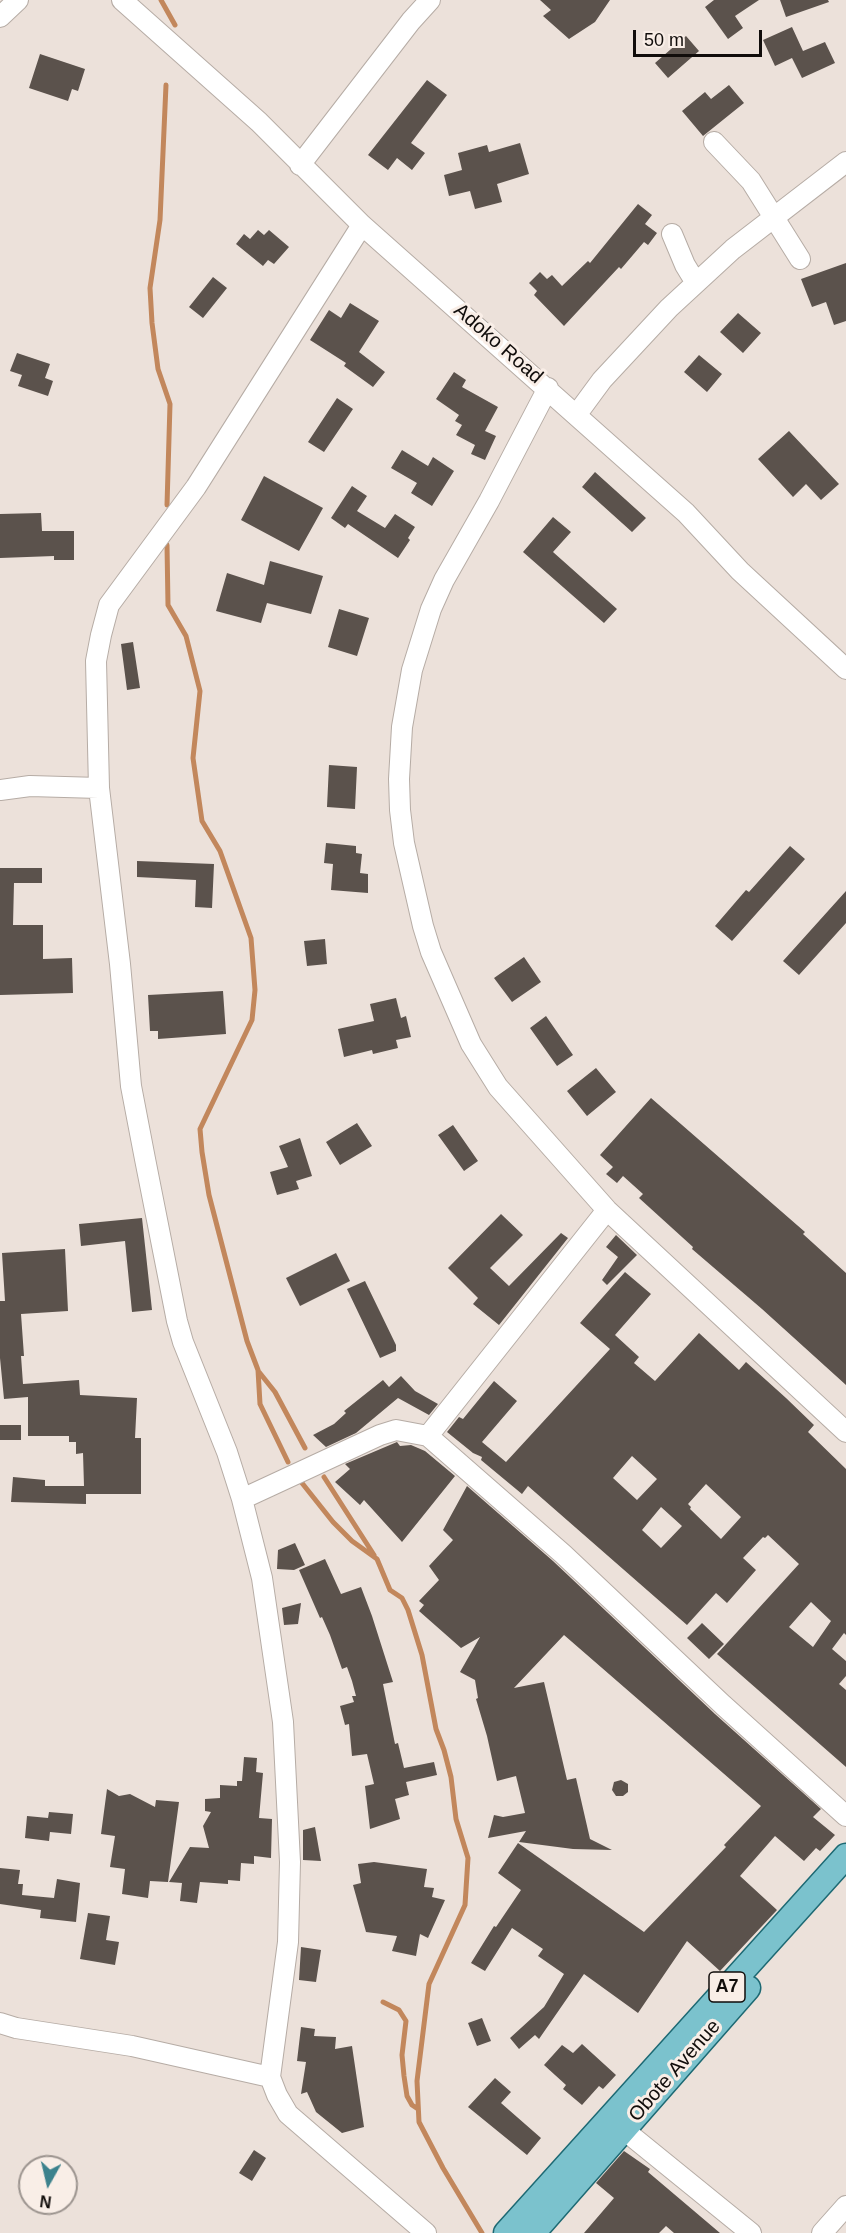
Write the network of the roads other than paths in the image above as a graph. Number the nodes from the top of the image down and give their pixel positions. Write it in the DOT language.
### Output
graph roads {
  1 [pos="18,0"];
  2 [pos="122,0"];
  3 [pos="430,0"];
  4 [pos="0,17"];
  5 [pos="714,142"];
  6 [pos="846,162"];
  7 [pos="300,165"];
  8 [pos="774,216"];
  9 [pos="362,225"];
  10 [pos="672,234"];
  11 [pos="800,260"];
  12 [pos="696,283"];
  13 [pos="548,388"];
  14 [pos="577,414"];
  15 [pos="844,662"];
  16 [pos="99,788"];
  17 [pos="0,790"];
  18 [pos="607,1210"];
  19 [pos="846,1432"];
  20 [pos="428,1436"];
  21 [pos="242,1499"];
  22 [pos="846,1816"];
  23 [pos="846,1856"];
  24 [pos="846,1878"];
  25 [pos="0,2023"];
  26 [pos="270,2078"];
  27 [pos="616,2124"];
  28 [pos="846,2206"];
  29 [pos="426,2233"];
  30 [pos="506,2233"];
  31 [pos="533,2233"];
  32 [pos="752,2233"];
  33 [pos="822,2233"];
  1 -- 4 [label="street"];
  2 -- 7 [label="street, Adoko Road"];
  3 -- 7 [label="street"];
  5 -- 8 [label="street"];
  6 -- 8 [label="street"];
  7 -- 9 [label="street, Adoko Road"];
  8 -- 11 [label="street"];
  8 -- 12 [label="street"];
  9 -- 13 [label="street, Adoko Road"];
  9 -- 16 [label="street"];
  10 -- 12 [label="street"];
  12 -- 14 [label="street"];
  13 -- 14 [label="street, Adoko Road"];
  13 -- 18 [label="street"];
  14 -- 15 [label="street, Adoko Road"];
  16 -- 17 [label="street"];
  16 -- 21 [label="street"];
  18 -- 19 [label="street"];
  18 -- 20 [label="street"];
  20 -- 21 [label="street"];
  20 -- 22 [label="street"];
  21 -- 26 [label="street"];
  23 -- 27 [label="main road, Obote Avenue / A7"];
  24 -- 27 [label="main road, Obote Avenue / A7"];
  25 -- 26 [label="street"];
  26 -- 29 [label="street"];
  27 -- 30 [label="main road, A7"];
  27 -- 31 [label="main road, A7"];
  27 -- 32 [label="street"];
  28 -- 33 [label="street"];
}
